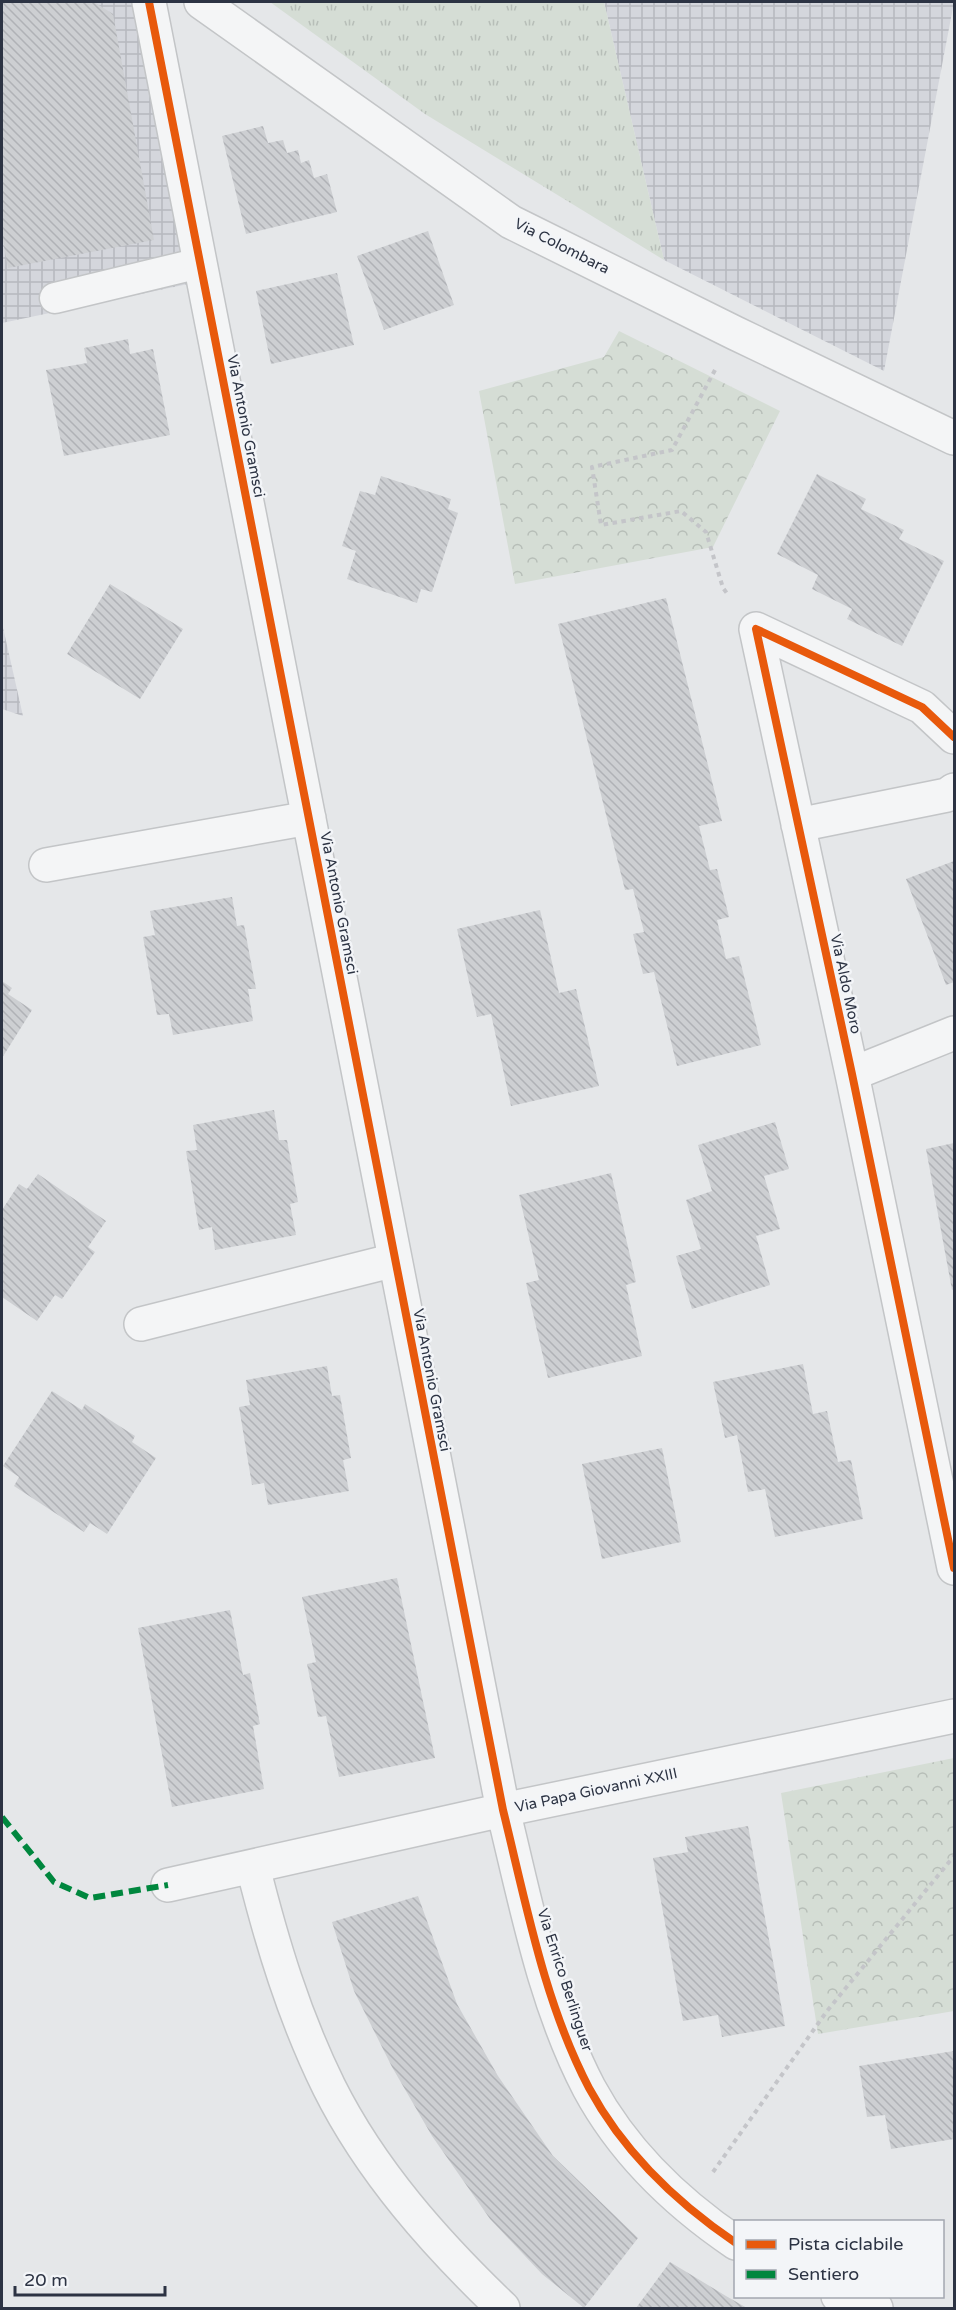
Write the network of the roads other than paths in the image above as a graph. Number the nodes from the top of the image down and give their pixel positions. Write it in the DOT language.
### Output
graph roads {
  1 [pos="149,2"];
  2 [pos="201,2"];
  3 [pos="200,264"];
  4 [pos="55,298"];
  5 [pos="954,438"];
  6 [pos="954,737"];
  7 [pos="954,790"];
  8 [pos="309,818"];
  9 [pos="798,825"];
  10 [pos="46,865"];
  11 [pos="954,1033"];
  12 [pos="852,1074"];
  13 [pos="395,1260"];
  14 [pos="141,1324"];
  15 [pos="954,1568"];
  16 [pos="954,1716"];
  17 [pos="503,1810"];
  18 [pos="253,1867"];
  19 [pos="168,1885"];
  20 [pos="734,2241"];
  21 [pos="844,2298"];
  22 [pos="502,2308"];
  23 [pos="876,2308"];
  1 -- 3 [label="street, Via Antonio Gramsci"];
  2 -- 5 [label="street, Via Colombara"];
  3 -- 4 [label="lane"];
  3 -- 8 [label="street, Via Antonio Gramsci"];
  6 -- 9 [label="street, Via Aldo Moro"];
  7 -- 9 [label="street"];
  8 -- 10 [label="street, Via Antonio Gramsci"];
  8 -- 13 [label="street, Via Antonio Gramsci"];
  9 -- 12 [label="street, Via Aldo Moro"];
  11 -- 12 [label="street"];
  12 -- 15 [label="street, Via Aldo Moro"];
  13 -- 14 [label="street"];
  13 -- 17 [label="street, Via Antonio Gramsci"];
  16 -- 17 [label="street, Via Papa Giovanni XXIII"];
  17 -- 18 [label="street, Via Papa Giovanni XXIII"];
  17 -- 20 [label="street, Via Enrico Berlinguer"];
  18 -- 19 [label="street, Via Papa Giovanni XXIII"];
  18 -- 22 [label="street"];
  21 -- 23 [label="street"];
}
